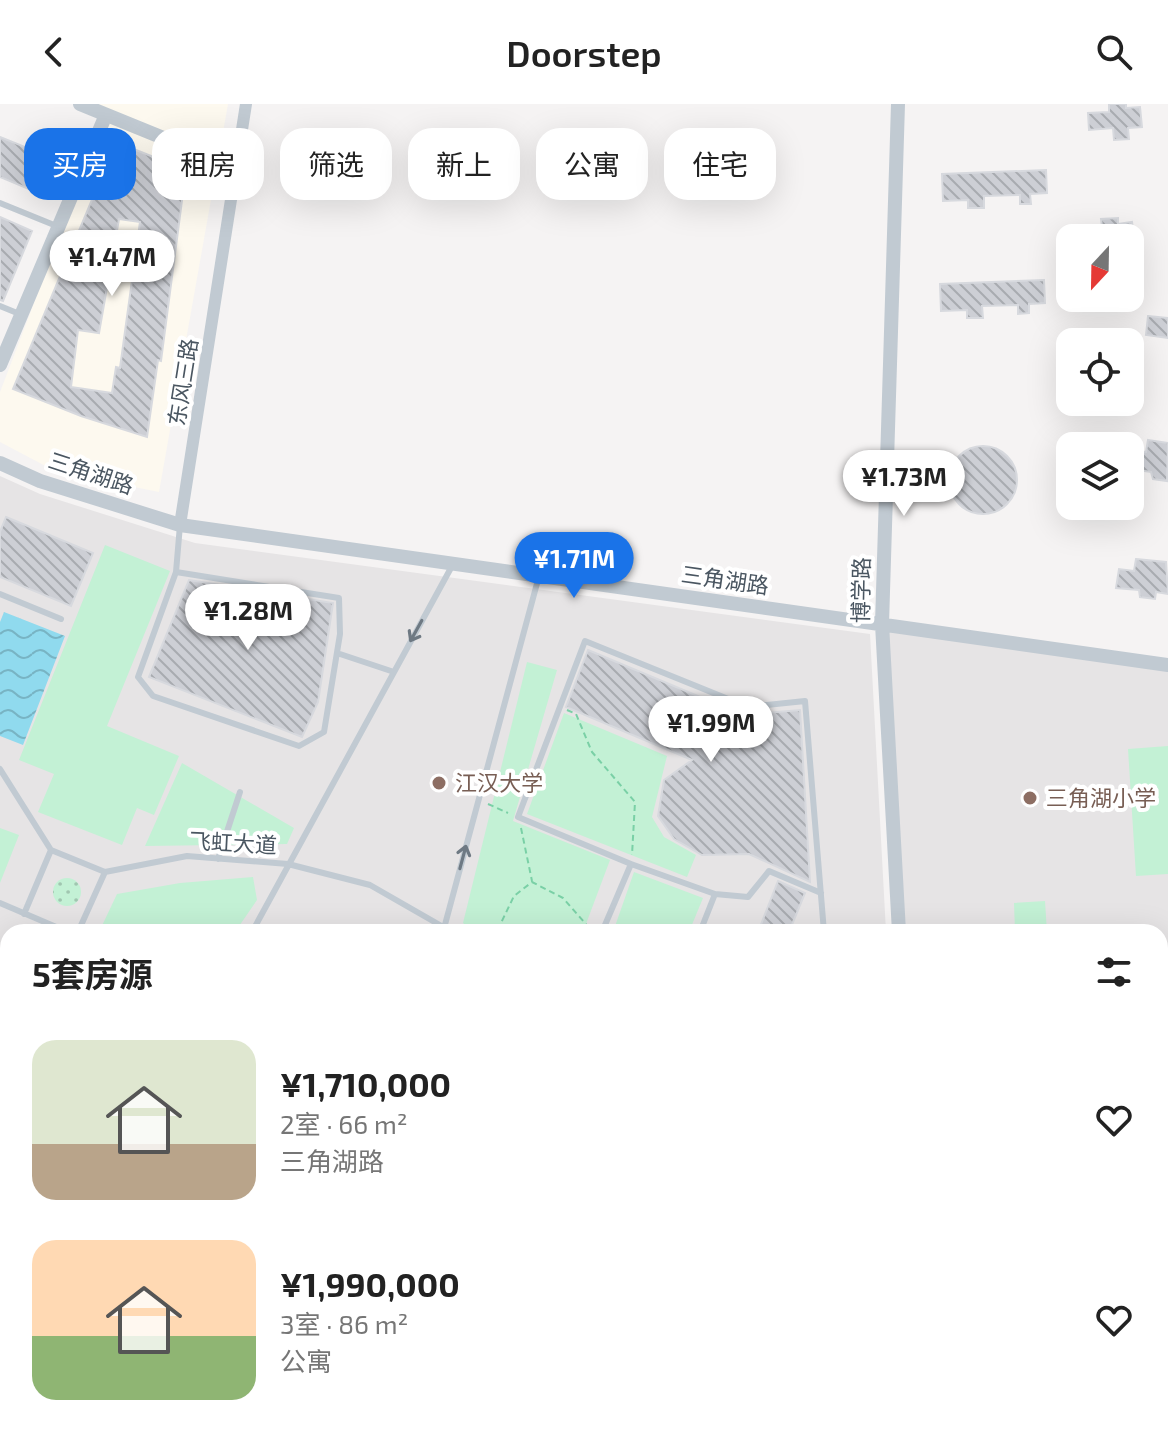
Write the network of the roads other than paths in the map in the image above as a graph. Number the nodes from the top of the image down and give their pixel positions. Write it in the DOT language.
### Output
graph roads {
  1 [pos="80,104"];
  2 [pos="246,104"];
  3 [pos="898,104"];
  4 [pos="105,117"];
  5 [pos="243,128"];
  6 [pos="152,135"];
  7 [pos="232,200"];
  8 [pos="0,203"];
  9 [pos="59,227"];
  10 [pos="0,306"];
  11 [pos="22,315"];
  12 [pos="0,365"];
  13 [pos="0,463"];
  14 [pos="180,525"];
  15 [pos="454,563"];
  16 [pos="176,572"];
  17 [pos="539,576"];
  18 [pos="0,594"];
  19 [pos="61,619"];
  20 [pos="882,624"];
  21 [pos="337,653"];
  22 [pos="1168,665"];
  23 [pos="394,672"];
  24 [pos="0,769"];
  25 [pos="240,792"];
  26 [pos="51,850"];
  27 [pos="218,859"];
  28 [pos="288,864"];
  29 [pos="631,864"];
  30 [pos="105,872"];
  31 [pos="821,893"];
  32 [pos="715,894"];
  33 [pos="0,903"];
  34 [pos="24,914"];
  35 [pos="48,924"];
  36 [pos="82,924"];
  37 [pos="256,924"];
  38 [pos="436,924"];
  39 [pos="445,924"];
  40 [pos="605,924"];
  41 [pos="703,924"];
  42 [pos="823,924"];
  43 [pos="899,924"];
  1 -- 4 [label="street"];
  2 -- 5 [label="street, 东风三路"];
  3 -- 20 [label="street, 博学路"];
  4 -- 6 [label="street"];
  4 -- 9 [label="street"];
  7 -- 14 [label="street, 东风三路"];
  8 -- 9 [label="lane"];
  9 -- 11 [label="street"];
  10 -- 11 [label="lane"];
  11 -- 12 [label="street"];
  13 -- 14 [label="street, 三角湖路"];
  14 -- 15 [label="street, 三角湖路"];
  14 -- 16 [label="lane"];
  15 -- 17 [label="street, 三角湖路"];
  15 -- 23 [label="lane, one-way"];
  16 -- 21 [label="lane"];
  16 -- 21 [label="lane"];
  17 -- 20 [label="street, 三角湖路"];
  39 -- 17 [label="lane, one-way"];
  18 -- 19 [label="lane"];
  20 -- 22 [label="street, 三角湖路"];
  20 -- 43 [label="street, 博学路"];
  21 -- 23 [label="lane"];
  23 -- 28 [label="lane"];
  24 -- 26 [label="lane"];
  25 -- 27 [label="lane"];
  26 -- 30 [label="lane"];
  26 -- 34 [label="lane"];
  27 -- 28 [label="lane, 飞虹大道"];
  27 -- 30 [label="lane, 飞虹大道"];
  28 -- 37 [label="lane"];
  28 -- 38 [label="lane, 飞虹大道"];
  29 -- 31 [label="lane"];
  29 -- 32 [label="lane"];
  29 -- 40 [label="lane"];
  30 -- 36 [label="lane"];
  31 -- 32 [label="lane"];
  31 -- 42 [label="lane"];
  32 -- 41 [label="lane"];
  33 -- 34 [label="lane"];
  34 -- 35 [label="lane"];
}
